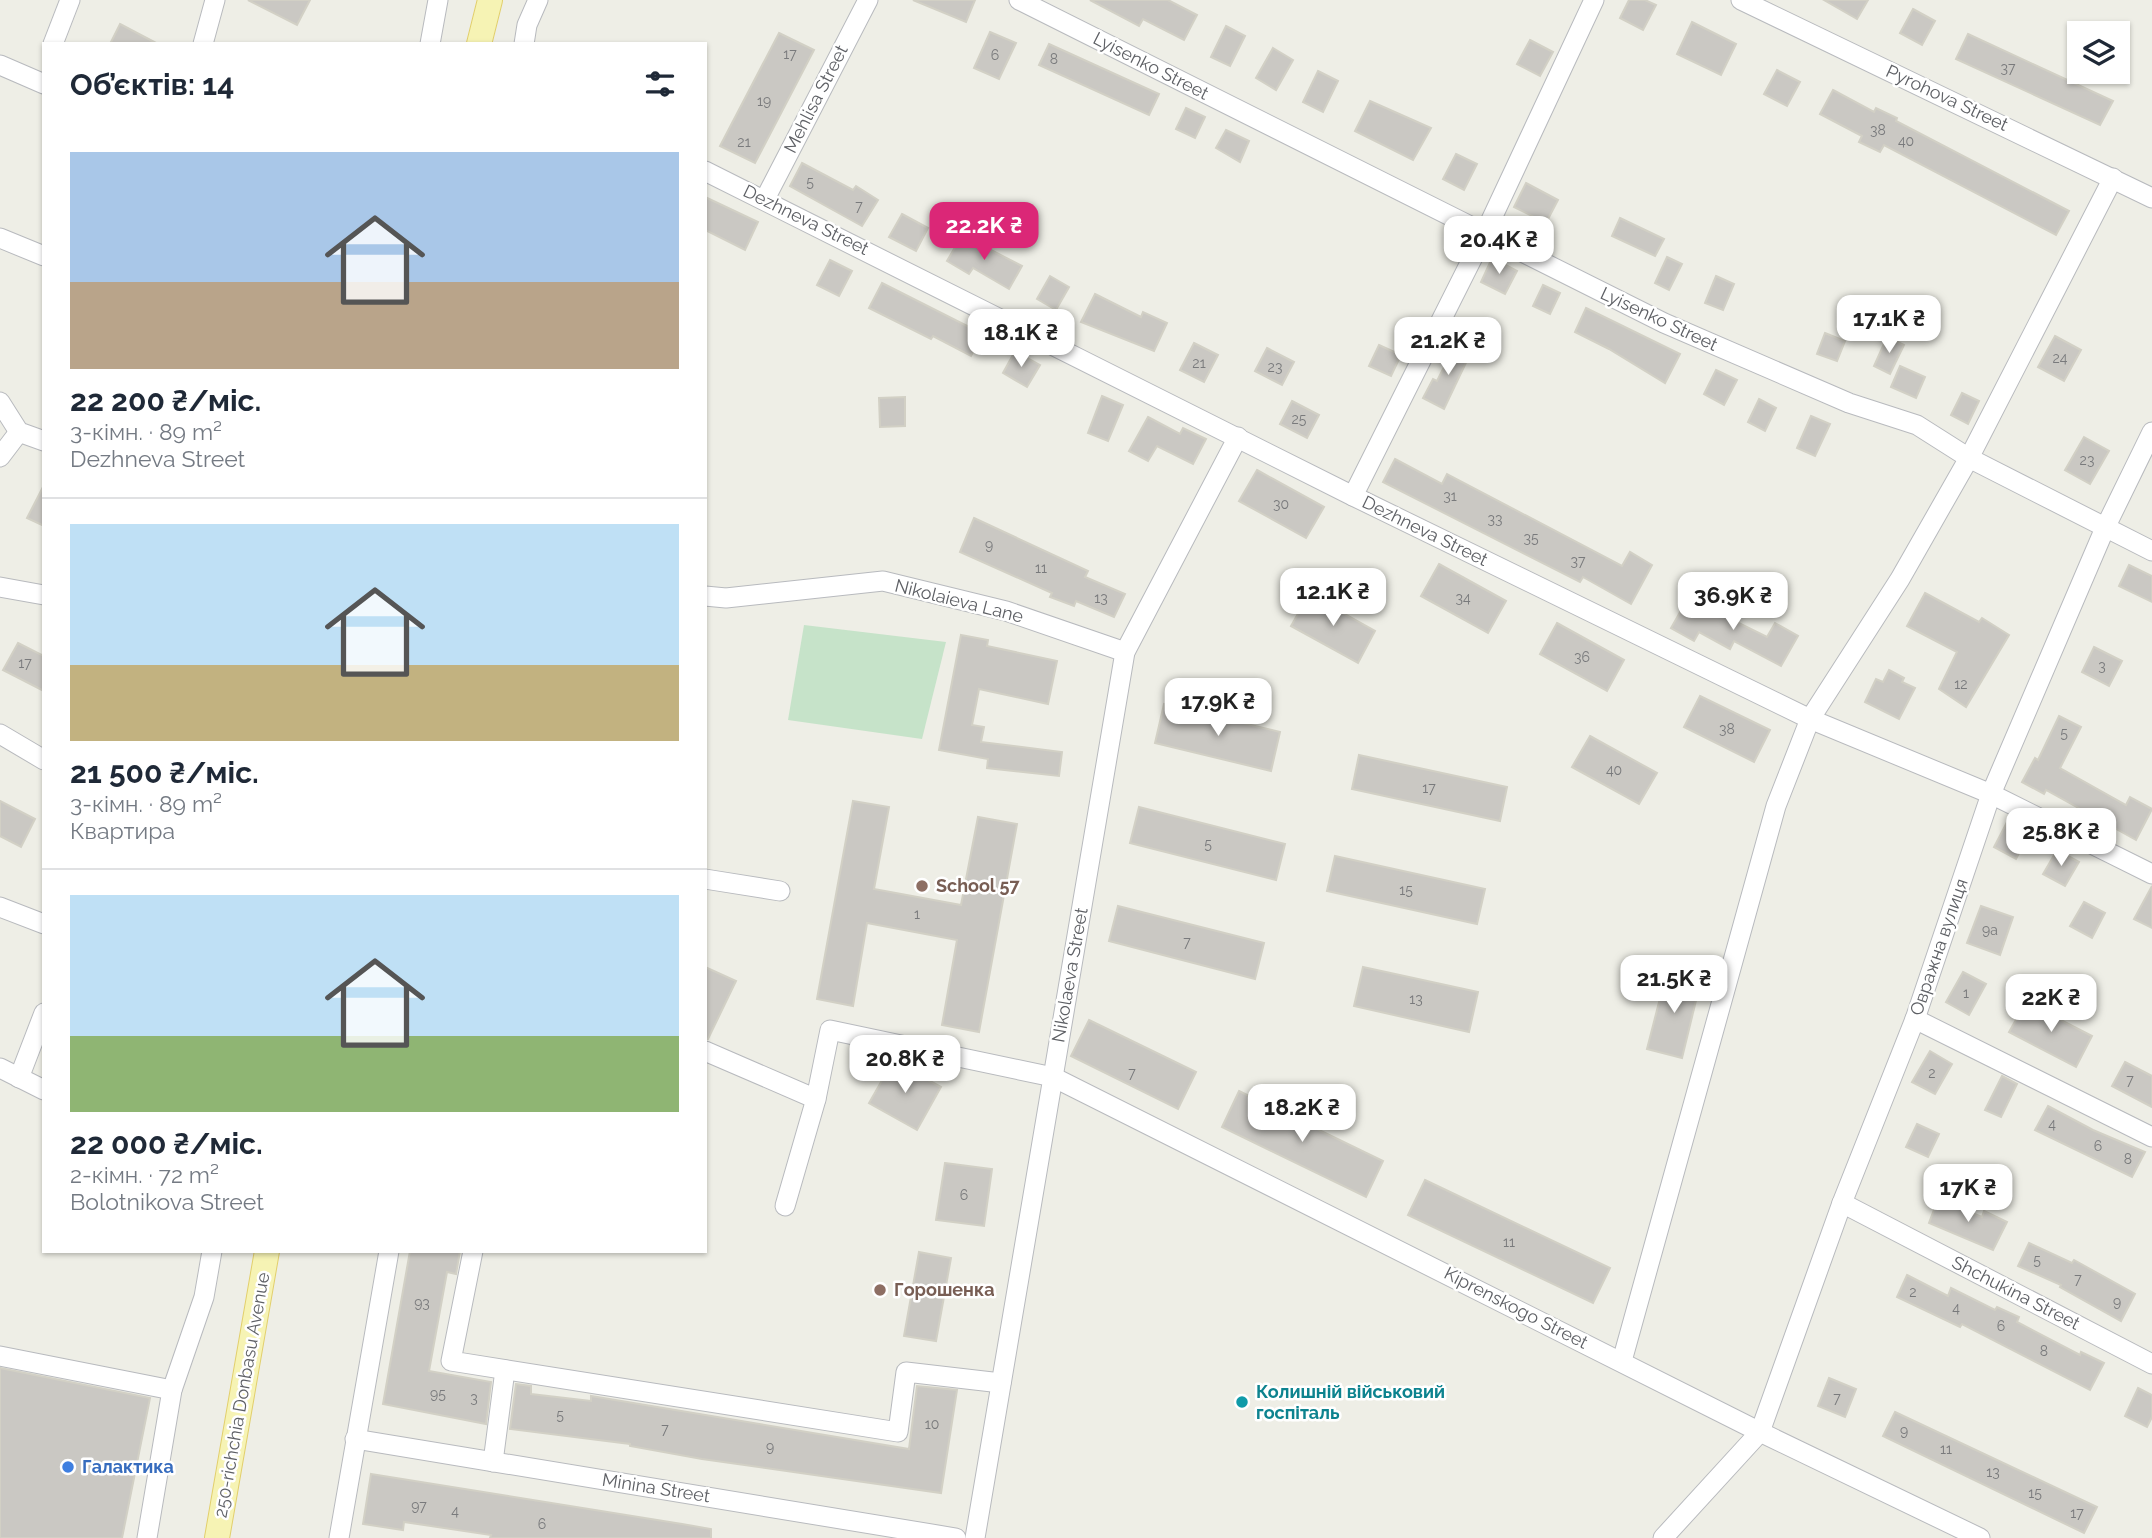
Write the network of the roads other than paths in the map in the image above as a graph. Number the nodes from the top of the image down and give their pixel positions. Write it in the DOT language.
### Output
graph roads {
  1 [pos="70,0"];
  2 [pos="215,0"];
  3 [pos="438,0"];
  4 [pos="489,0"];
  5 [pos="538,0"];
  6 [pos="867,0"];
  7 [pos="1019,0"];
  8 [pos="1594,0"];
  9 [pos="1741,0"];
  10 [pos="54,42"];
  11 [pos="204,42"];
  12 [pos="430,42"];
  13 [pos="479,42"];
  14 [pos="524,42"];
  15 [pos="0,65"];
  16 [pos="41,76"];
  17 [pos="707,173"];
  18 [pos="2113,178"];
  19 [pos="2152,198"];
  20 [pos="765,199"];
  21 [pos="1485,233"];
  22 [pos="0,238"];
  23 [pos="42,255"];
  24 [pos="0,402"];
  25 [pos="19,432"];
  26 [pos="2152,432"];
  27 [pos="1238,436"];
  28 [pos="42,440"];
  29 [pos="0,457"];
  30 [pos="1969,458"];
  31 [pos="1353,496"];
  32 [pos="2105,528"];
  33 [pos="2152,551"];
  34 [pos="0,587"];
  35 [pos="42,595"];
  36 [pos="707,596"];
  37 [pos="1125,652"];
  38 [pos="1810,719"];
  39 [pos="0,734"];
  40 [pos="42,759"];
  41 [pos="1991,794"];
  42 [pos="2152,874"];
  43 [pos="707,879"];
  44 [pos="780,891"];
  45 [pos="0,907"];
  46 [pos="42,924"];
  47 [pos="42,1018"];
  48 [pos="1915,1018"];
  49 [pos="707,1052"];
  50 [pos="0,1068"];
  51 [pos="1053,1077"];
  52 [pos="19,1078"];
  53 [pos="42,1089"];
  54 [pos="816,1099"];
  55 [pos="2152,1137"];
  56 [pos="1842,1203"];
  57 [pos="785,1206"];
  58 [pos="212,1253"];
  59 [pos="267,1253"];
  60 [pos="389,1253"];
  61 [pos="473,1253"];
  62 [pos="0,1356"];
  63 [pos="1622,1361"];
  64 [pos="2152,1364"];
  65 [pos="505,1370"];
  66 [pos="1001,1384"];
  67 [pos="172,1390"];
  68 [pos="1760,1432"];
  69 [pos="355,1439"];
  70 [pos="493,1462"];
  71 [pos="148,1538"];
  72 [pos="217,1538"];
  73 [pos="339,1538"];
  74 [pos="956,1538"];
  75 [pos="975,1538"];
  76 [pos="1663,1538"];
  77 [pos="1980,1538"];
  1 -- 10 [label="street"];
  2 -- 11 [label="street"];
  3 -- 12 [label="street"];
  4 -- 13 [label="main road"];
  5 -- 14 [label="street"];
  6 -- 20 [label="street, Mehlisa Street"];
  7 -- 21 [label="street, Lyisenko Street"];
  8 -- 21 [label="street"];
  9 -- 18 [label="street, Pyrohova Street"];
  15 -- 16 [label="street"];
  17 -- 20 [label="street, Dezhneva Street"];
  18 -- 19 [label="street, Pyrohova Street"];
  18 -- 30 [label="street"];
  20 -- 27 [label="street, Dezhneva Street"];
  21 -- 30 [label="street, Lyisenko Street"];
  21 -- 31 [label="street"];
  22 -- 23 [label="street"];
  24 -- 25 [label="street"];
  25 -- 28 [label="street"];
  25 -- 29 [label="street"];
  26 -- 32 [label="street, Овражна вулиця"];
  27 -- 31 [label="street, Dezhneva Street"];
  27 -- 37 [label="street, Nikolaeva Street"];
  30 -- 32 [label="street, Lyisenko Street"];
  30 -- 38 [label="street"];
  31 -- 38 [label="street, Dezhneva Street"];
  32 -- 33 [label="street, Lyisenko Street"];
  32 -- 41 [label="street, Овражна вулиця"];
  34 -- 35 [label="street"];
  36 -- 37 [label="street, Nikolaieva Lane"];
  37 -- 51 [label="street, Nikolaeva Street"];
  38 -- 41 [label="street, Dezhneva Street"];
  38 -- 63 [label="street"];
  39 -- 40 [label="street"];
  41 -- 42 [label="street, Dezhneva Street"];
  41 -- 48 [label="street, Овражна вулиця"];
  43 -- 44 [label="street"];
  45 -- 46 [label="street"];
  47 -- 52 [label="street"];
  48 -- 55 [label="street"];
  48 -- 56 [label="street, Овражна вулиця"];
  49 -- 54 [label="street"];
  50 -- 52 [label="street"];
  51 -- 54 [label="street, Kiprenskogo Street"];
  51 -- 63 [label="street, Kiprenskogo Street"];
  51 -- 66 [label="street, Nikolaeva Street"];
  52 -- 53 [label="street"];
  54 -- 57 [label="street"];
  56 -- 64 [label="street, Shchukina Street"];
  56 -- 68 [label="street, Овражна вулиця"];
  58 -- 67 [label="street"];
  59 -- 72 [label="main road, 250-richchia Donbasu Avenue"];
  60 -- 69 [label="street"];
  61 -- 65 [label="street"];
  62 -- 67 [label="street"];
  63 -- 68 [label="street, Kiprenskogo Street"];
  65 -- 66 [label="street"];
  65 -- 70 [label="street"];
  66 -- 75 [label="street, Nikolaeva Street"];
  67 -- 71 [label="street"];
  68 -- 76 [label="street"];
  68 -- 77 [label="street, Kiprenskogo Street"];
  69 -- 70 [label="street, Minina Street"];
  69 -- 73 [label="street"];
  70 -- 74 [label="street, Minina Street"];
}
